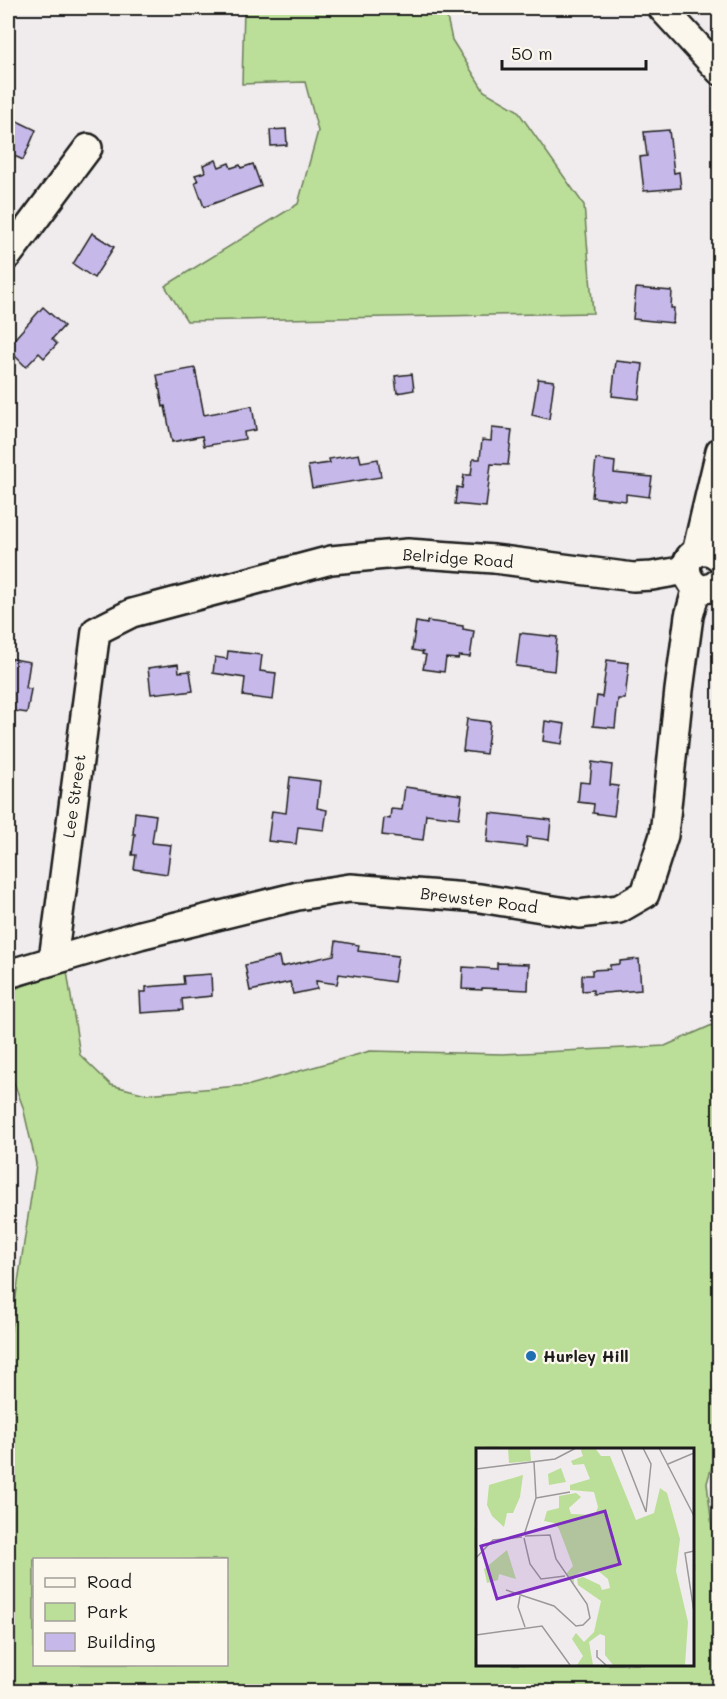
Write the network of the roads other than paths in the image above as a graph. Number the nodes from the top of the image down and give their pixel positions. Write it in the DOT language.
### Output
graph roads {
  1 [pos="662,8"];
  2 [pos="720,71"];
  3 [pos="87,148"];
  4 [pos="8,255"];
  5 [pos="720,451"];
  6 [pos="704,570"];
  7 [pos="96,631"];
  8 [pos="53,960"];
  9 [pos="8,974"];
  1 -- 2 [label="street"];
  3 -- 4 [label="street"];
  5 -- 6 [label="street, Brewster Road"];
  6 -- 7 [label="street, Belridge Road"];
  6 -- 8 [label="street, Brewster Road"];
  7 -- 8 [label="street, Lee Street"];
  8 -- 9 [label="street, Brewster Road"];
}
